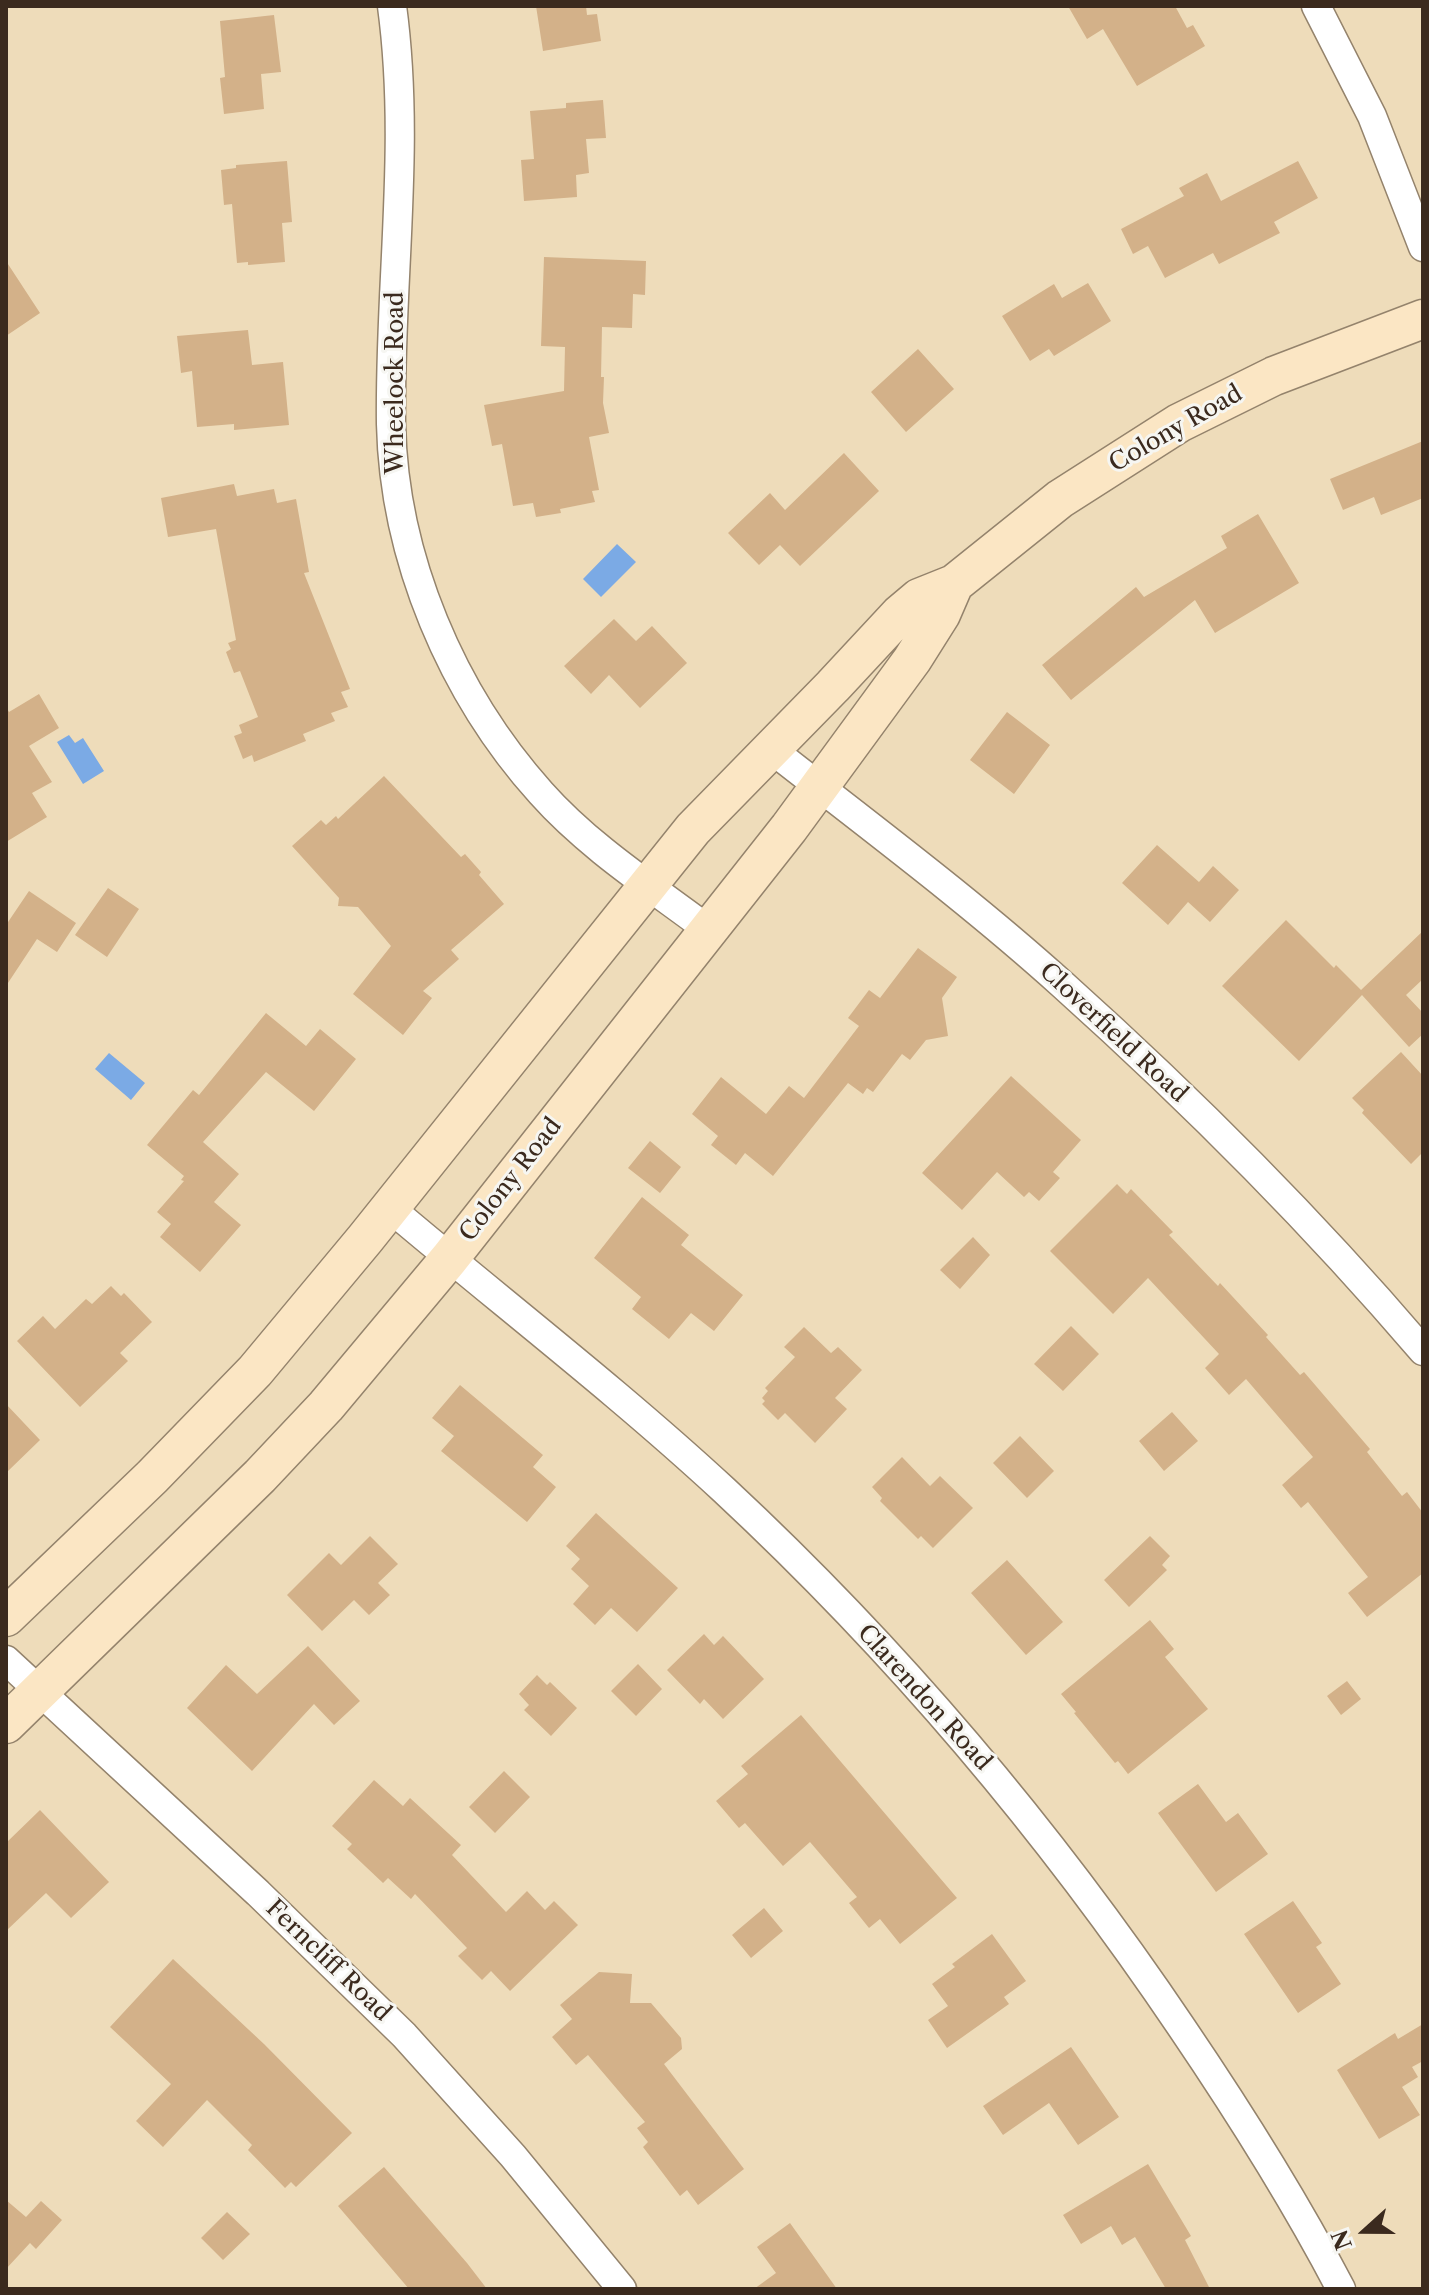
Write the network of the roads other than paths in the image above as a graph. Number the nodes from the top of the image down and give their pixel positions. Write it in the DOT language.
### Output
graph roads {
  1 [pos="392,6"];
  2 [pos="1316,6"];
  3 [pos="1423,247"];
  4 [pos="1423,319"];
  5 [pos="954,584"];
  6 [pos="771,749"];
  7 [pos="819,787"];
  8 [pos="647,884"];
  9 [pos="710,931"];
  10 [pos="390,1208"];
  11 [pos="449,1259"];
  12 [pos="1423,1351"];
  13 [pos="6,1617"];
  14 [pos="6,1660"];
  15 [pos="39,1690"];
  16 [pos="6,1724"];
  17 [pos="622,2289"];
  18 [pos="1341,2289"];
  1 -- 8 [label="street, Wheelock Road"];
  2 -- 3 [label="street"];
  4 -- 5 [label="street, Colony Road"];
  5 -- 6 [label="street, Colony Road"];
  5 -- 7 [label="street, Colony Road"];
  6 -- 7 [label="street, Cloverfield Road"];
  6 -- 8 [label="street, Colony Road"];
  7 -- 9 [label="street, Colony Road"];
  7 -- 12 [label="street, Cloverfield Road"];
  8 -- 9 [label="street, Wheelock Road"];
  8 -- 10 [label="street, Colony Road"];
  9 -- 11 [label="street, Colony Road"];
  10 -- 11 [label="street, Clarendon Road"];
  10 -- 13 [label="street, Colony Road"];
  11 -- 15 [label="street, Colony Road"];
  11 -- 18 [label="street, Clarendon Road"];
  14 -- 15 [label="street, Ferncliff Road"];
  15 -- 16 [label="street, Colony Road"];
  15 -- 17 [label="street, Ferncliff Road"];
}
